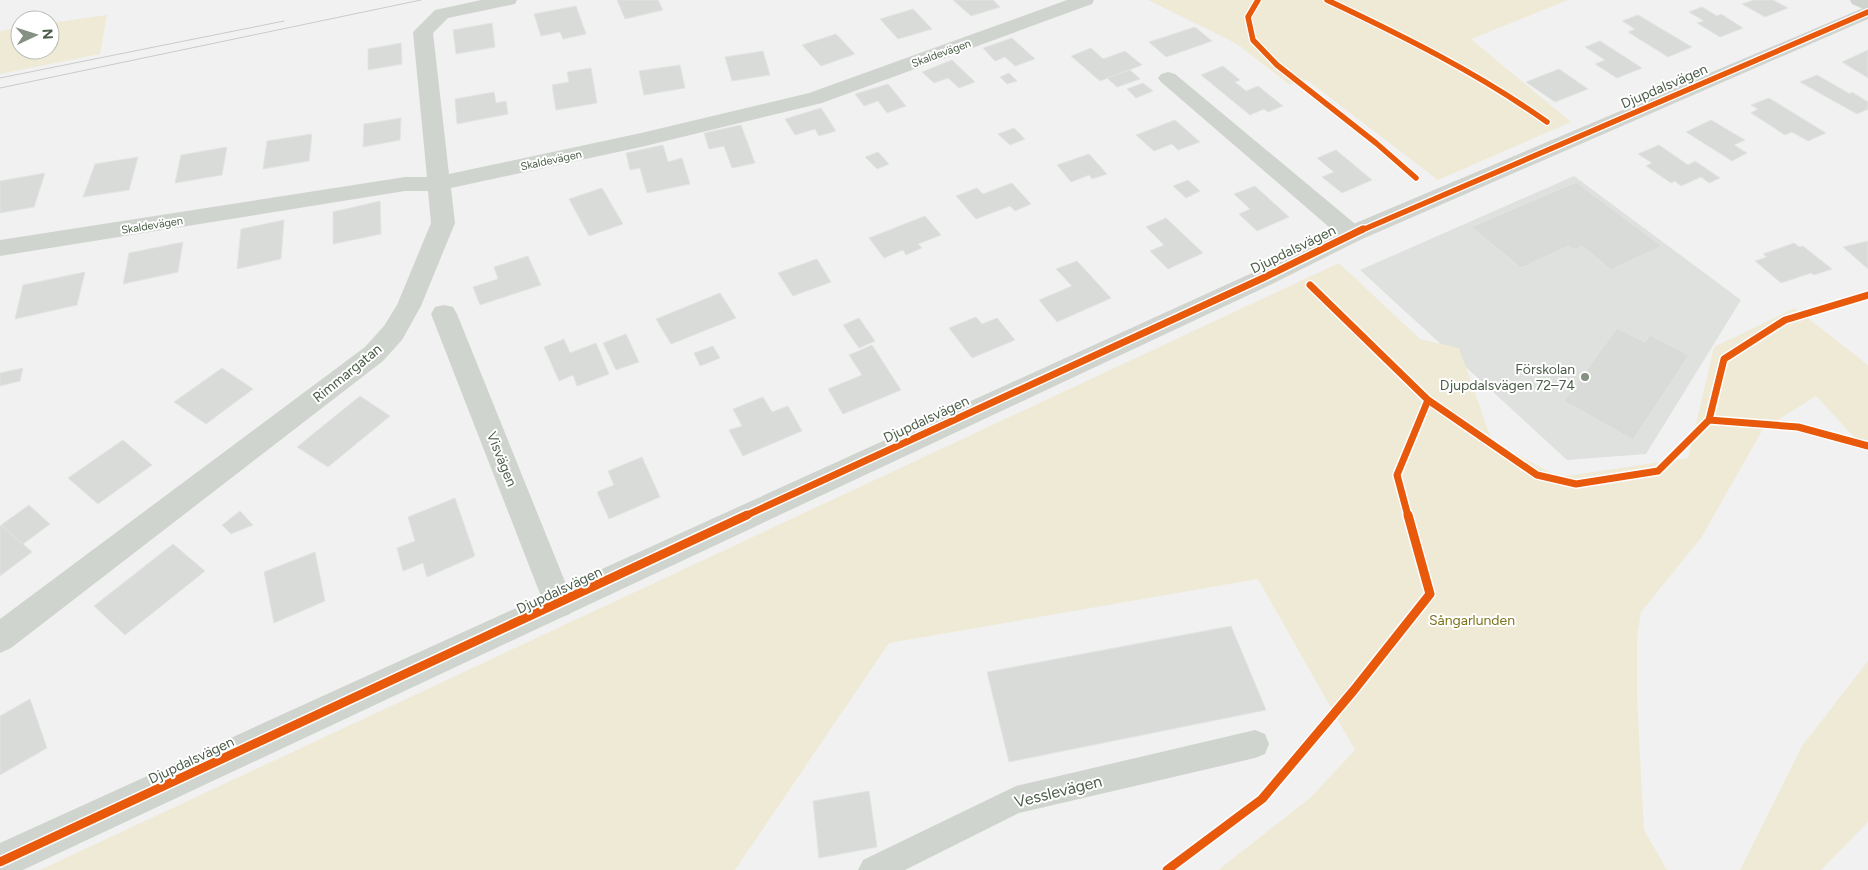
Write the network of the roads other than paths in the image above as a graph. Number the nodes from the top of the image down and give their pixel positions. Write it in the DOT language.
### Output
graph roads {
  1 [pos="508,0"];
  2 [pos="1085,0"];
  3 [pos="1860,0"];
  4 [pos="1868,5"];
  5 [pos="1868,12"];
  6 [pos="1168,78"];
  7 [pos="437,184"];
  8 [pos="1352,234"];
  9 [pos="0,248"];
  10 [pos="444,314"];
  11 [pos="560,604"];
  12 [pos="0,638"];
  13 [pos="1255,744"];
  14 [pos="0,862"];
  15 [pos="873,870"];
  1 -- 7 [label="street, Rimmargatan"];
  2 -- 7 [label="street, Skaldevägen"];
  3 -- 4 [label="street"];
  5 -- 8 [label="street, Djupdalsvägen"];
  6 -- 8 [label="street, Djupdalsvägen"];
  7 -- 9 [label="street, Skaldevägen"];
  7 -- 12 [label="street, Rimmargatan"];
  8 -- 11 [label="street, Djupdalsvägen"];
  10 -- 11 [label="street, Visvägen"];
  11 -- 14 [label="street, Djupdalsvägen"];
  13 -- 15 [label="lane, Vesslevägen"];
}
